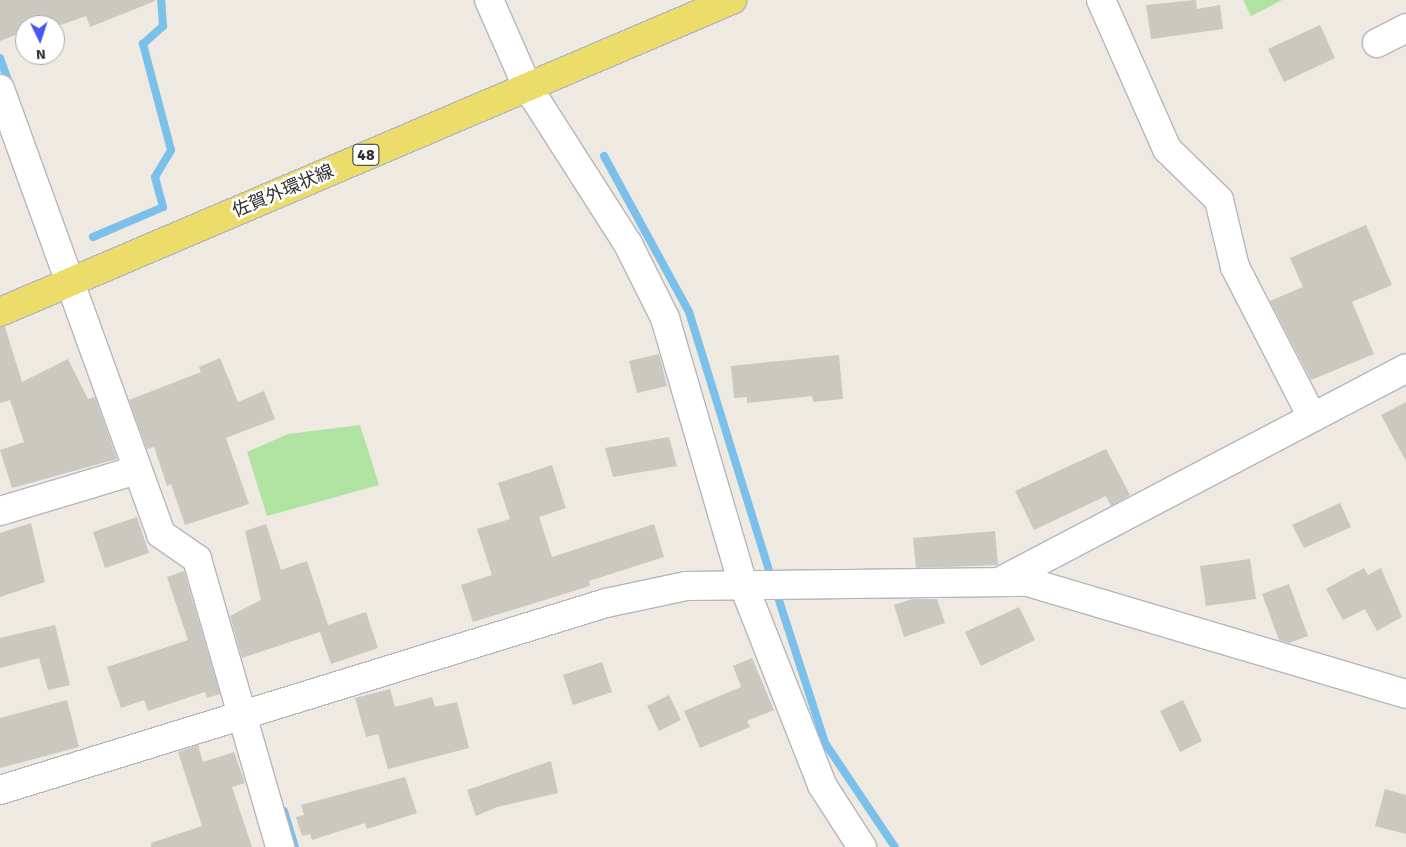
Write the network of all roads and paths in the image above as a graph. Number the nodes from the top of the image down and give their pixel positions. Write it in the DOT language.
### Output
graph roads {
  1 [pos="489,0"];
  2 [pos="732,0"];
  3 [pos="1101,0"];
  4 [pos="1406,28"];
  5 [pos="1377,43"];
  6 [pos="527,86"];
  7 [pos="0,88"];
  8 [pos="70,282"];
  9 [pos="0,312"];
  10 [pos="1406,368"];
  11 [pos="1312,417"];
  12 [pos="138,470"];
  13 [pos="0,511"];
  14 [pos="1002,581"];
  15 [pos="751,583"];
  16 [pos="1406,694"];
  17 [pos="241,713"];
  18 [pos="0,790"];
  19 [pos="280,847"];
  20 [pos="862,847"];
  1 -- 6 [label="street"];
  2 -- 6 [label="main road, 佐賀外環状線 / 48"];
  3 -- 11 [label="street"];
  4 -- 5 [label="street"];
  6 -- 8 [label="main road, 佐賀外環状線 / 48"];
  6 -- 15 [label="street"];
  7 -- 8 [label="street"];
  8 -- 9 [label="main road, 佐賀外環状線 / 48"];
  8 -- 12 [label="street"];
  10 -- 11 [label="street"];
  11 -- 14 [label="street"];
  12 -- 13 [label="street"];
  12 -- 17 [label="street"];
  14 -- 15 [label="street"];
  14 -- 16 [label="street"];
  15 -- 17 [label="street"];
  15 -- 20 [label="street"];
  17 -- 18 [label="street"];
  17 -- 19 [label="street"];
}
